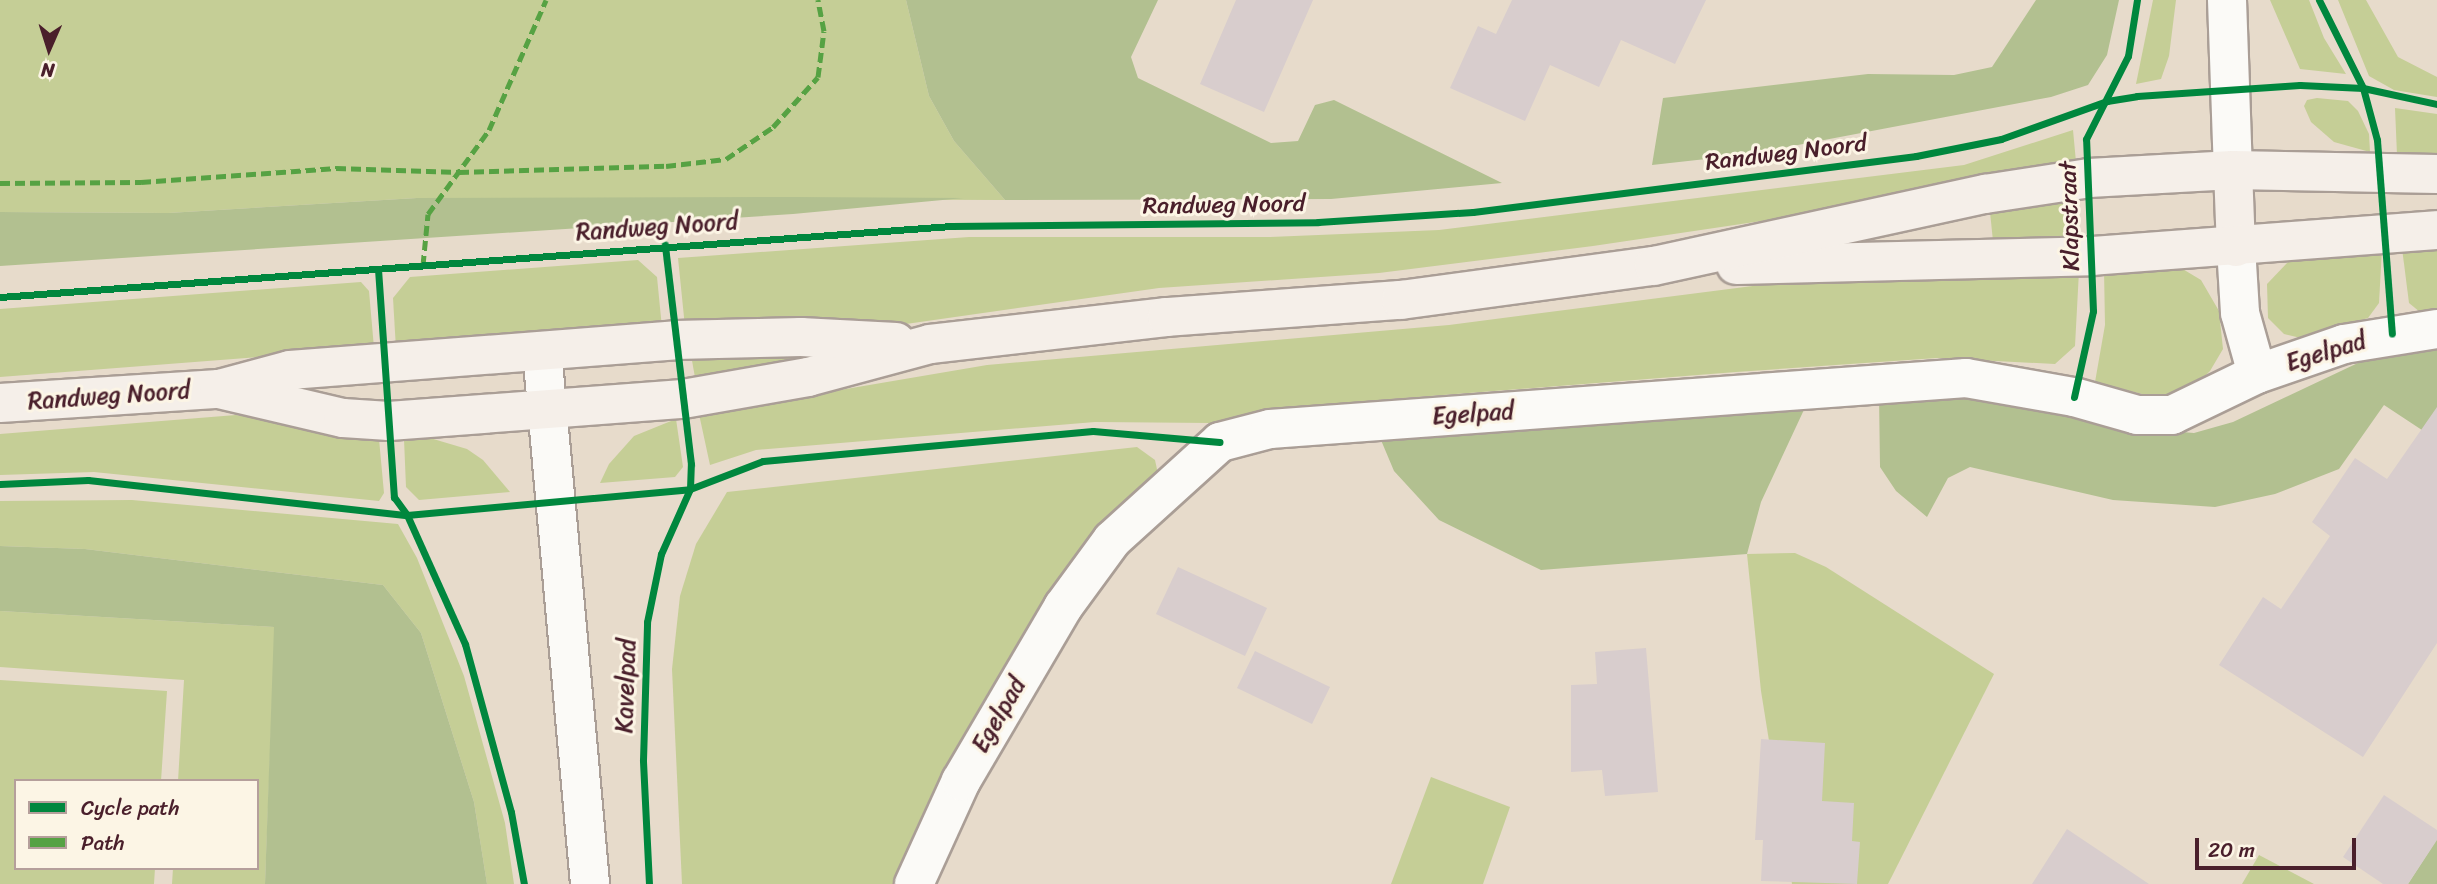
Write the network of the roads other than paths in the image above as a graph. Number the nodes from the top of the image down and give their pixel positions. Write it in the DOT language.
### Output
graph roads {
  1 [pos="2227,0"];
  2 [pos="2233,170"];
  3 [pos="2437,174"];
  4 [pos="2437,230"];
  5 [pos="2236,247"];
  6 [pos="1654,266"];
  7 [pos="2437,329"];
  8 [pos="930,344"];
  9 [pos="542,351"];
  10 [pos="2257,374"];
  11 [pos="219,390"];
  12 [pos="0,403"];
  13 [pos="547,411"];
  14 [pos="590,884"];
  15 [pos="914,884"];
  1 -- 2 [label="street"];
  2 -- 3 [label="main road, Randweg Noord"];
  2 -- 5 [label="main road"];
  2 -- 6 [label="main road, Randweg Noord"];
  4 -- 5 [label="main road, Randweg Noord"];
  5 -- 6 [label="main road, Randweg Noord"];
  5 -- 10 [label="street, Egelpad"];
  6 -- 8 [label="main road, Randweg Noord"];
  7 -- 10 [label="street, Egelpad"];
  8 -- 9 [label="main road, Randweg Noord"];
  8 -- 13 [label="main road, Randweg Noord"];
  9 -- 11 [label="main road, Randweg Noord"];
  9 -- 13 [label="street, Kavelpad"];
  10 -- 15 [label="street, Egelpad"];
  11 -- 12 [label="main road, Randweg Noord"];
  11 -- 13 [label="main road, Randweg Noord"];
  13 -- 14 [label="street, Kavelpad"];
}
